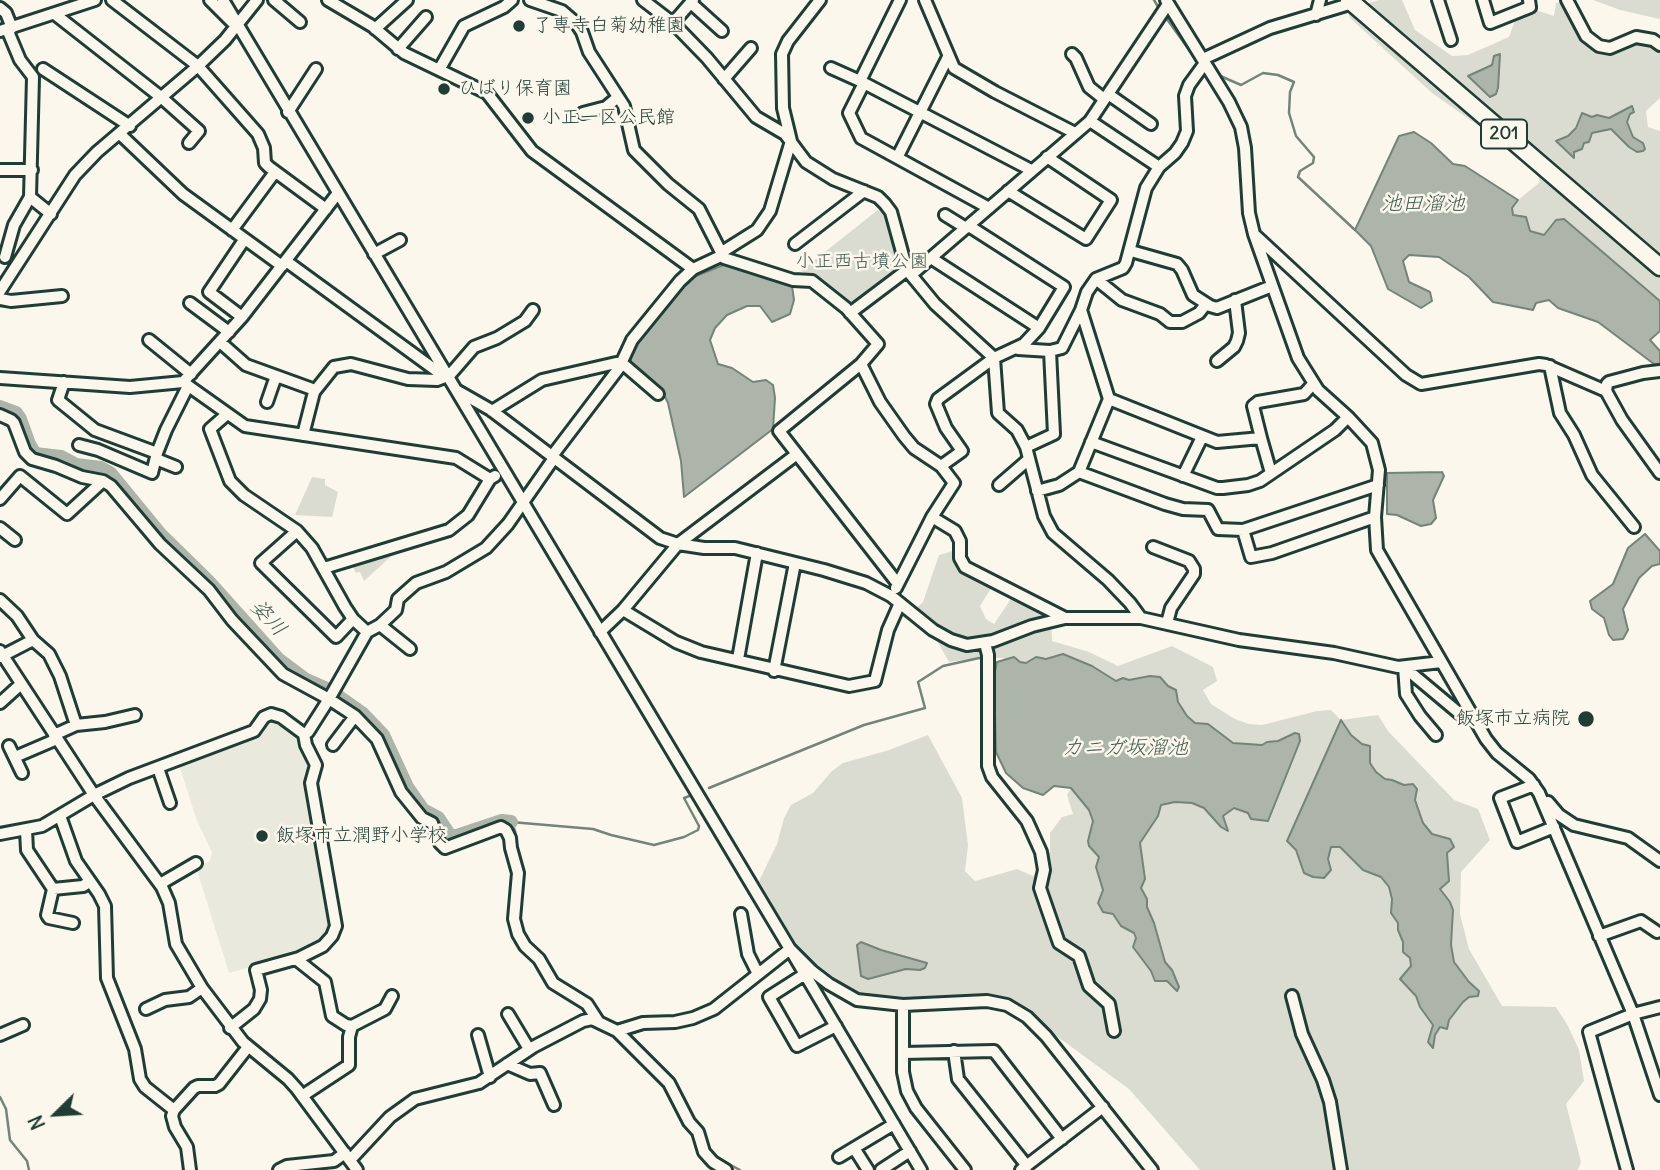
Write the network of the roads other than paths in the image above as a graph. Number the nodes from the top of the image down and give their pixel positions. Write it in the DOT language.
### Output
graph roads {
  1 [pos="95,0"];
  2 [pos="112,0"];
  3 [pos="210,0"];
  4 [pos="223,0"];
  5 [pos="257,0"];
  6 [pos="274,0"];
  7 [pos="328,0"];
  8 [pos="407,0"];
  9 [pos="512,0"];
  10 [pos="530,0"];
  11 [pos="643,0"];
  12 [pos="820,0"];
  13 [pos="900,0"];
  14 [pos="925,0"];
  15 [pos="1320,0"];
  16 [pos="1438,0"];
  17 [pos="1483,0"];
  18 [pos="1529,0"];
  19 [pos="1567,0"];
  20 [pos="692,1"];
  21 [pos="1348,3"];
  22 [pos="1164,7"];
  23 [pos="0,8"];
  24 [pos="56,15"];
  25 [pos="1316,15"];
  26 [pos="426,18"];
  27 [pos="300,22"];
  28 [pos="673,23"];
  29 [pos="238,24"];
  30 [pos="6,29"];
  31 [pos="375,29"];
  32 [pos="722,31"];
  33 [pos="1451,40"];
  34 [pos="1660,45"];
  35 [pos="751,48"];
  36 [pos="398,49"];
  37 [pos="1072,54"];
  38 [pos="948,57"];
  39 [pos="1204,61"];
  40 [pos="198,66"];
  41 [pos="831,68"];
  42 [pos="43,69"];
  43 [pos="316,69"];
  44 [pos="439,70"];
  45 [pos="724,79"];
  46 [pos="862,82"];
  47 [pos="1106,96"];
  48 [pos="618,97"];
  49 [pos="162,98"];
  50 [pos="288,112"];
  51 [pos="920,112"];
  52 [pos="583,113"];
  53 [pos="1090,121"];
  54 [pos="1151,124"];
  55 [pos="130,126"];
  56 [pos="120,134"];
  57 [pos="1075,134"];
  58 [pos="791,141"];
  59 [pos="188,143"];
  60 [pos="898,156"];
  61 [pos="1047,157"];
  62 [pos="1159,167"];
  63 [pos="0,170"];
  64 [pos="32,170"];
  65 [pos="1031,170"];
  66 [pos="275,172"];
  67 [pos="864,191"];
  68 [pos="1008,191"];
  69 [pos="338,193"];
  70 [pos="30,197"];
  71 [pos="989,208"];
  72 [pos="326,209"];
  73 [pos="51,214"];
  74 [pos="945,215"];
  75 [pos="967,227"];
  76 [pos="232,230"];
  77 [pos="1254,234"];
  78 [pos="244,240"];
  79 [pos="400,240"];
  80 [pos="795,244"];
  81 [pos="1131,251"];
  82 [pos="722,253"];
  83 [pos="374,254"];
  84 [pos="2,256"];
  85 [pos="931,258"];
  86 [pos="284,264"];
  87 [pos="15,266"];
  88 [pos="1660,267"];
  89 [pos="692,269"];
  90 [pos="909,272"];
  91 [pos="1096,279"];
  92 [pos="1272,285"];
  93 [pos="0,291"];
  94 [pos="62,296"];
  95 [pos="0,299"];
  96 [pos="1235,300"];
  97 [pos="190,303"];
  98 [pos="1206,304"];
  99 [pos="533,310"];
  100 [pos="1081,310"];
  101 [pos="850,313"];
  102 [pos="242,317"];
  103 [pos="1039,328"];
  104 [pos="229,332"];
  105 [pos="149,340"];
  106 [pos="220,342"];
  107 [pos="1015,349"];
  108 [pos="1050,351"];
  109 [pos="994,358"];
  110 [pos="1217,361"];
  111 [pos="622,363"];
  112 [pos="861,364"];
  113 [pos="1550,366"];
  114 [pos="1660,372"];
  115 [pos="276,376"];
  116 [pos="447,377"];
  117 [pos="0,378"];
  118 [pos="187,381"];
  119 [pos="64,383"];
  120 [pos="1313,384"];
  121 [pos="316,390"];
  122 [pos="456,390"];
  123 [pos="1606,391"];
  124 [pos="658,394"];
  125 [pos="1109,399"];
  126 [pos="267,402"];
  127 [pos="492,411"];
  128 [pos="0,415"];
  129 [pos="226,415"];
  130 [pos="1348,417"];
  131 [pos="303,435"];
  132 [pos="1202,437"];
  133 [pos="1261,438"];
  134 [pos="1091,442"];
  135 [pos="79,445"];
  136 [pos="1026,447"];
  137 [pos="797,454"];
  138 [pos="157,456"];
  139 [pos="553,457"];
  140 [pos="32,459"];
  141 [pos="1029,459"];
  142 [pos="941,466"];
  143 [pos="176,467"];
  144 [pos="504,472"];
  145 [pos="1079,472"];
  146 [pos="1271,473"];
  147 [pos="1660,473"];
  148 [pos="20,476"];
  149 [pos="1184,476"];
  150 [pos="490,479"];
  151 [pos="103,481"];
  152 [pos="999,485"];
  153 [pos="1378,485"];
  154 [pos="1037,491"];
  155 [pos="0,499"];
  156 [pos="522,502"];
  157 [pos="932,517"];
  158 [pos="1375,517"];
  159 [pos="1634,527"];
  160 [pos="0,528"];
  161 [pos="1243,530"];
  162 [pos="297,531"];
  163 [pos="15,540"];
  164 [pos="678,544"];
  165 [pos="1153,547"];
  166 [pos="757,554"];
  167 [pos="795,563"];
  168 [pos="324,568"];
  169 [pos="898,584"];
  170 [pos="895,599"];
  171 [pos="0,600"];
  172 [pos="623,610"];
  173 [pos="1065,618"];
  174 [pos="1141,618"];
  175 [pos="353,619"];
  176 [pos="1167,623"];
  177 [pos="380,625"];
  178 [pos="367,632"];
  179 [pos="600,632"];
  180 [pos="33,640"];
  181 [pos="985,643"];
  182 [pos="410,649"];
  183 [pos="1,654"];
  184 [pos="738,659"];
  185 [pos="1441,662"];
  186 [pos="1404,667"];
  187 [pos="774,671"];
  188 [pos="21,684"];
  189 [pos="329,699"];
  190 [pos="0,703"];
  191 [pos="1468,710"];
  192 [pos="135,715"];
  193 [pos="355,716"];
  194 [pos="76,725"];
  195 [pos="304,734"];
  196 [pos="1436,735"];
  197 [pos="56,737"];
  198 [pos="333,745"];
  199 [pos="158,768"];
  200 [pos="22,773"];
  201 [pos="1536,789"];
  202 [pos="94,795"];
  203 [pos="170,803"];
  204 [pos="60,816"];
  205 [pos="1555,827"];
  206 [pos="26,830"];
  207 [pos="0,834"];
  208 [pos="1660,861"];
  209 [pos="196,863"];
  210 [pos="89,882"];
  211 [pos="160,884"];
  212 [pos="53,889"];
  213 [pos="741,914"];
  214 [pos="73,923"];
  215 [pos="1657,932"];
  216 [pos="1599,936"];
  217 [pos="790,949"];
  218 [pos="296,959"];
  219 [pos="758,974"];
  220 [pos="806,974"];
  221 [pos="202,988"];
  222 [pos="392,996"];
  223 [pos="1292,996"];
  224 [pos="903,1004"];
  225 [pos="1660,1007"];
  226 [pos="146,1009"];
  227 [pos="508,1014"];
  228 [pos="1633,1014"];
  229 [pos="598,1021"];
  230 [pos="23,1025"];
  231 [pos="352,1026"];
  232 [pos="836,1026"];
  233 [pos="230,1028"];
  234 [pos="617,1031"];
  235 [pos="1114,1031"];
  236 [pos="0,1035"];
  237 [pos="478,1035"];
  238 [pos="247,1047"];
  239 [pos="529,1049"];
  240 [pos="954,1051"];
  241 [pos="904,1053"];
  242 [pos="507,1064"];
  243 [pos="490,1077"];
  244 [pos="1660,1095"];
  245 [pos="302,1096"];
  246 [pos="554,1105"];
  247 [pos="1103,1107"];
  248 [pos="174,1110"];
  249 [pos="894,1124"];
  250 [pos="1062,1139"];
  251 [pos="854,1148"];
  252 [pos="910,1151"];
  253 [pos="347,1157"];
  254 [pos="839,1157"];
  255 [pos="1024,1168"];
  256 [pos="190,1170"];
  257 [pos="279,1170"];
  258 [pos="357,1170"];
  259 [pos="726,1170"];
  260 [pos="868,1170"];
  261 [pos="881,1170"];
  262 [pos="921,1170"];
  263 [pos="965,1170"];
  264 [pos="1152,1170"];
  265 [pos="1341,1170"];
  266 [pos="1627,1170"];
  1 -- 24 [label="street"];
  2 -- 40 [label="street"];
  3 -- 29 [label="street"];
  4 -- 29 [label="street"];
  5 -- 29 [label="street"];
  6 -- 27 [label="street"];
  7 -- 31 [label="street"];
  8 -- 31 [label="street"];
  9 -- 44 [label="street"];
  10 -- 48 [label="street"];
  11 -- 28 [label="street"];
  12 -- 58 [label="street"];
  13 -- 46 [label="street"];
  14 -- 38 [label="street"];
  15 -- 25 [label="street"];
  16 -- 33 [label="street"];
  17 -- 18 [label="street"];
  19 -- 34 [label="street"];
  20 -- 28 [label="street"];
  20 -- 32 [label="street"];
  21 -- 25 [label="street"];
  21 -- 88 [label="highway, 201"];
  22 -- 39 [label="street"];
  22 -- 47 [label="street"];
  23 -- 30 [label="street"];
  24 -- 30 [label="street"];
  24 -- 49 [label="street"];
  25 -- 39 [label="street"];
  26 -- 36 [label="street"];
  28 -- 45 [label="street"];
  29 -- 40 [label="street"];
  29 -- 50 [label="street"];
  30 -- 64 [label="street"];
  31 -- 36 [label="street"];
  35 -- 45 [label="street"];
  36 -- 44 [label="street"];
  37 -- 47 [label="street"];
  38 -- 51 [label="street"];
  38 -- 57 [label="street"];
  39 -- 62 [label="street"];
  39 -- 77 [label="street"];
  40 -- 49 [label="street"];
  40 -- 66 [label="street"];
  41 -- 46 [label="street"];
  42 -- 55 [label="street"];
  43 -- 50 [label="street"];
  44 -- 89 [label="street"];
  45 -- 58 [label="street"];
  46 -- 51 [label="street"];
  46 -- 60 [label="street"];
  47 -- 53 [label="street"];
  47 -- 54 [label="street"];
  48 -- 52 [label="street"];
  48 -- 82 [label="street"];
  49 -- 55 [label="street"];
  49 -- 59 [label="street"];
  50 -- 69 [label="street"];
  51 -- 60 [label="street"];
  51 -- 65 [label="street"];
  53 -- 57 [label="street"];
  53 -- 62 [label="street"];
  55 -- 56 [label="street"];
  56 -- 73 [label="street"];
  56 -- 76 [label="street"];
  57 -- 61 [label="street"];
  58 -- 67 [label="street"];
  58 -- 82 [label="street"];
  60 -- 71 [label="street"];
  61 -- 65 [label="street"];
  61 -- 68 [label="street"];
  62 -- 81 [label="street"];
  63 -- 64 [label="street"];
  64 -- 70 [label="street"];
  65 -- 68 [label="street"];
  66 -- 72 [label="street"];
  66 -- 76 [label="street"];
  67 -- 80 [label="street"];
  67 -- 90 [label="street"];
  68 -- 71 [label="street"];
  69 -- 72 [label="street"];
  69 -- 83 [label="street"];
  70 -- 73 [label="street"];
  70 -- 84 [label="street"];
  71 -- 75 [label="street"];
  72 -- 86 [label="street"];
  73 -- 87 [label="street"];
  74 -- 75 [label="street"];
  75 -- 85 [label="street"];
  75 -- 103 [label="street"];
  76 -- 78 [label="street"];
  77 -- 92 [label="street"];
  77 -- 113 [label="street"];
  78 -- 86 [label="street"];
  78 -- 102 [label="street"];
  79 -- 83 [label="street"];
  81 -- 91 [label="street"];
  81 -- 98 [label="street"];
  82 -- 89 [label="street"];
  82 -- 101 [label="street"];
  83 -- 116 [label="street"];
  84 -- 87 [label="street"];
  85 -- 90 [label="street"];
  85 -- 103 [label="street"];
  86 -- 102 [label="street"];
  86 -- 116 [label="street"];
  87 -- 93 [label="street"];
  89 -- 111 [label="street"];
  90 -- 101 [label="street"];
  90 -- 109 [label="street"];
  91 -- 98 [label="street"];
  91 -- 100 [label="street"];
  92 -- 96 [label="street"];
  92 -- 120 [label="street"];
  94 -- 95 [label="street"];
  96 -- 98 [label="street"];
  96 -- 110 [label="street"];
  97 -- 104 [label="street"];
  99 -- 116 [label="street"];
  100 -- 108 [label="street"];
  100 -- 125 [label="street"];
  101 -- 112 [label="street"];
  102 -- 104 [label="street"];
  103 -- 107 [label="street"];
  104 -- 106 [label="street"];
  105 -- 118 [label="street"];
  106 -- 115 [label="street"];
  106 -- 118 [label="street"];
  107 -- 108 [label="street"];
  107 -- 109 [label="street"];
  108 -- 136 [label="street"];
  109 -- 136 [label="street"];
  109 -- 142 [label="street"];
  111 -- 124 [label="street"];
  111 -- 127 [label="street"];
  111 -- 139 [label="street"];
  112 -- 137 [label="street"];
  112 -- 142 [label="street"];
  113 -- 123 [label="street"];
  113 -- 159 [label="street"];
  114 -- 123 [label="street"];
  115 -- 121 [label="street"];
  115 -- 126 [label="street"];
  116 -- 121 [label="street"];
  116 -- 122 [label="street"];
  117 -- 119 [label="street"];
  118 -- 119 [label="street"];
  118 -- 129 [label="street"];
  118 -- 138 [label="street"];
  119 -- 138 [label="street"];
  120 -- 130 [label="street"];
  120 -- 133 [label="street"];
  121 -- 131 [label="street"];
  122 -- 127 [label="street"];
  122 -- 144 [label="street"];
  123 -- 147 [label="street"];
  125 -- 132 [label="street"];
  125 -- 134 [label="street"];
  127 -- 139 [label="street"];
  128 -- 140 [label="street"];
  129 -- 131 [label="street"];
  129 -- 162 [label="street"];
  130 -- 146 [label="street"];
  130 -- 153 [label="street"];
  131 -- 150 [label="street"];
  132 -- 133 [label="street"];
  132 -- 149 [label="street"];
  133 -- 146 [label="street"];
  134 -- 145 [label="street"];
  134 -- 149 [label="street"];
  135 -- 138 [label="street"];
  136 -- 141 [label="street"];
  137 -- 164 [label="street"];
  137 -- 169 [label="street"];
  138 -- 143 [label="street"];
  139 -- 156 [label="street"];
  139 -- 164 [label="street"];
  140 -- 148 [label="street"];
  140 -- 151 [label="street"];
  141 -- 152 [label="street"];
  141 -- 154 [label="street"];
  142 -- 157 [label="street"];
  144 -- 150 [label="street"];
  144 -- 156 [label="street"];
  145 -- 154 [label="street"];
  145 -- 161 [label="street"];
  146 -- 149 [label="street"];
  148 -- 151 [label="street"];
  148 -- 155 [label="street"];
  150 -- 168 [label="street"];
  151 -- 189 [label="street"];
  153 -- 158 [label="street"];
  153 -- 161 [label="street"];
  154 -- 174 [label="street"];
  156 -- 177 [label="street"];
  156 -- 179 [label="street"];
  157 -- 169 [label="street"];
  157 -- 173 [label="street"];
  158 -- 161 [label="street"];
  158 -- 185 [label="street"];
  160 -- 163 [label="street"];
  162 -- 168 [label="street"];
  162 -- 175 [label="street"];
  164 -- 166 [label="street"];
  164 -- 172 [label="street"];
  165 -- 176 [label="street"];
  166 -- 167 [label="street"];
  166 -- 184 [label="street"];
  167 -- 170 [label="street"];
  167 -- 187 [label="street"];
  168 -- 175 [label="street"];
  169 -- 170 [label="street"];
  170 -- 181 [label="street"];
  170 -- 187 [label="street"];
  171 -- 180 [label="street"];
  172 -- 179 [label="street"];
  172 -- 184 [label="street"];
  173 -- 174 [label="street"];
  173 -- 181 [label="street"];
  174 -- 176 [label="street"];
  175 -- 178 [label="street"];
  176 -- 186 [label="street"];
  177 -- 178 [label="street"];
  177 -- 182 [label="street"];
  178 -- 189 [label="street"];
  179 -- 217 [label="street"];
  180 -- 183 [label="street"];
  180 -- 194 [label="street"];
  181 -- 235 [label="street"];
  183 -- 188 [label="street"];
  184 -- 187 [label="street"];
  185 -- 186 [label="street"];
  185 -- 191 [label="street"];
  186 -- 191 [label="street"];
  186 -- 196 [label="street"];
  188 -- 190 [label="street"];
  188 -- 197 [label="street"];
  189 -- 193 [label="street"];
  189 -- 195 [label="street"];
  191 -- 201 [label="street"];
  192 -- 194 [label="street"];
  193 -- 198 [label="street"];
  193 -- 229 [label="street"];
  194 -- 197 [label="street"];
  195 -- 199 [label="street"];
  195 -- 218 [label="street"];
  197 -- 200 [label="street"];
  197 -- 202 [label="street"];
  199 -- 202 [label="street"];
  199 -- 203 [label="street"];
  201 -- 205 [label="street"];
  201 -- 205 [label="street"];
  201 -- 208 [label="street"];
  202 -- 204 [label="street"];
  202 -- 211 [label="street"];
  204 -- 206 [label="street"];
  204 -- 210 [label="street"];
  205 -- 216 [label="street"];
  206 -- 207 [label="street"];
  206 -- 212 [label="street"];
  209 -- 211 [label="street"];
  210 -- 212 [label="street"];
  210 -- 248 [label="street"];
  211 -- 221 [label="street"];
  212 -- 214 [label="street"];
  213 -- 219 [label="street"];
  215 -- 216 [label="street"];
  216 -- 228 [label="street"];
  217 -- 219 [label="street"];
  217 -- 220 [label="street"];
  217 -- 224 [label="street"];
  218 -- 231 [label="street"];
  218 -- 233 [label="street"];
  219 -- 234 [label="street"];
  220 -- 232 [label="street"];
  220 -- 232 [label="street"];
  221 -- 226 [label="street"];
  221 -- 233 [label="street"];
  222 -- 231 [label="street"];
  223 -- 265 [label="street"];
  224 -- 241 [label="street"];
  224 -- 247 [label="street"];
  225 -- 228 [label="street"];
  227 -- 239 [label="street"];
  228 -- 244 [label="street"];
  228 -- 266 [label="street"];
  229 -- 234 [label="street"];
  229 -- 239 [label="street"];
  230 -- 236 [label="street"];
  231 -- 245 [label="street"];
  232 -- 249 [label="street"];
  233 -- 238 [label="street"];
  234 -- 259 [label="street"];
  237 -- 243 [label="street"];
  238 -- 245 [label="street"];
  238 -- 248 [label="street"];
  239 -- 242 [label="street"];
  240 -- 241 [label="street"];
  240 -- 250 [label="street"];
  240 -- 255 [label="street"];
  241 -- 263 [label="street"];
  242 -- 243 [label="street"];
  242 -- 246 [label="street"];
  243 -- 253 [label="street"];
  245 -- 253 [label="street"];
  247 -- 250 [label="street"];
  247 -- 264 [label="street"];
  248 -- 256 [label="street"];
  249 -- 251 [label="street"];
  249 -- 252 [label="street"];
  250 -- 255 [label="street"];
  251 -- 254 [label="street"];
  251 -- 260 [label="street"];
  252 -- 261 [label="street"];
  252 -- 262 [label="street"];
  253 -- 257 [label="street"];
  253 -- 258 [label="street"];
}
